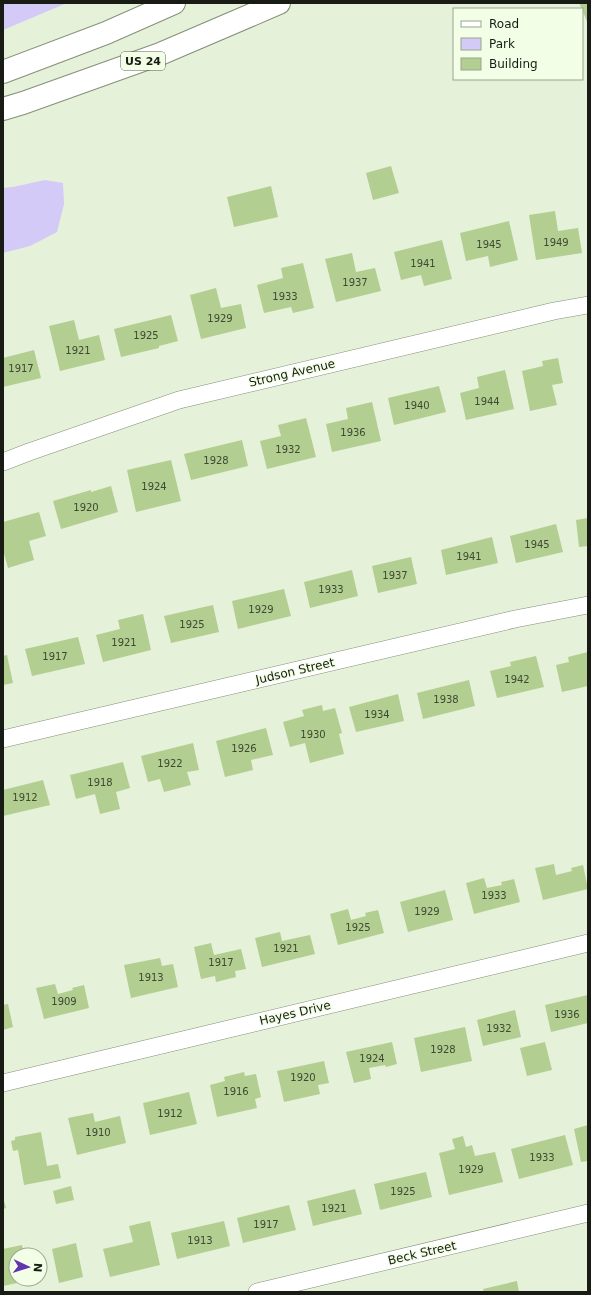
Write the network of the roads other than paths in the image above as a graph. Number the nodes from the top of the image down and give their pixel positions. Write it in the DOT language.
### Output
graph roads {
  1 [pos="174,3"];
  2 [pos="279,3"];
  3 [pos="3,72"];
  4 [pos="3,109"];
  5 [pos="588,305"];
  6 [pos="3,462"];
  7 [pos="588,605"];
  8 [pos="3,739"];
  9 [pos="588,943"];
  10 [pos="3,1083"];
  11 [pos="588,1213"];
  12 [pos="257,1292"];
  1 -- 3 [label="highway"];
  2 -- 4 [label="highway, US 24"];
  5 -- 6 [label="street, Strong Avenue"];
  7 -- 8 [label="street, Judson Street"];
  9 -- 10 [label="street, Hayes Drive"];
  11 -- 12 [label="street, Beck Street"];
}
